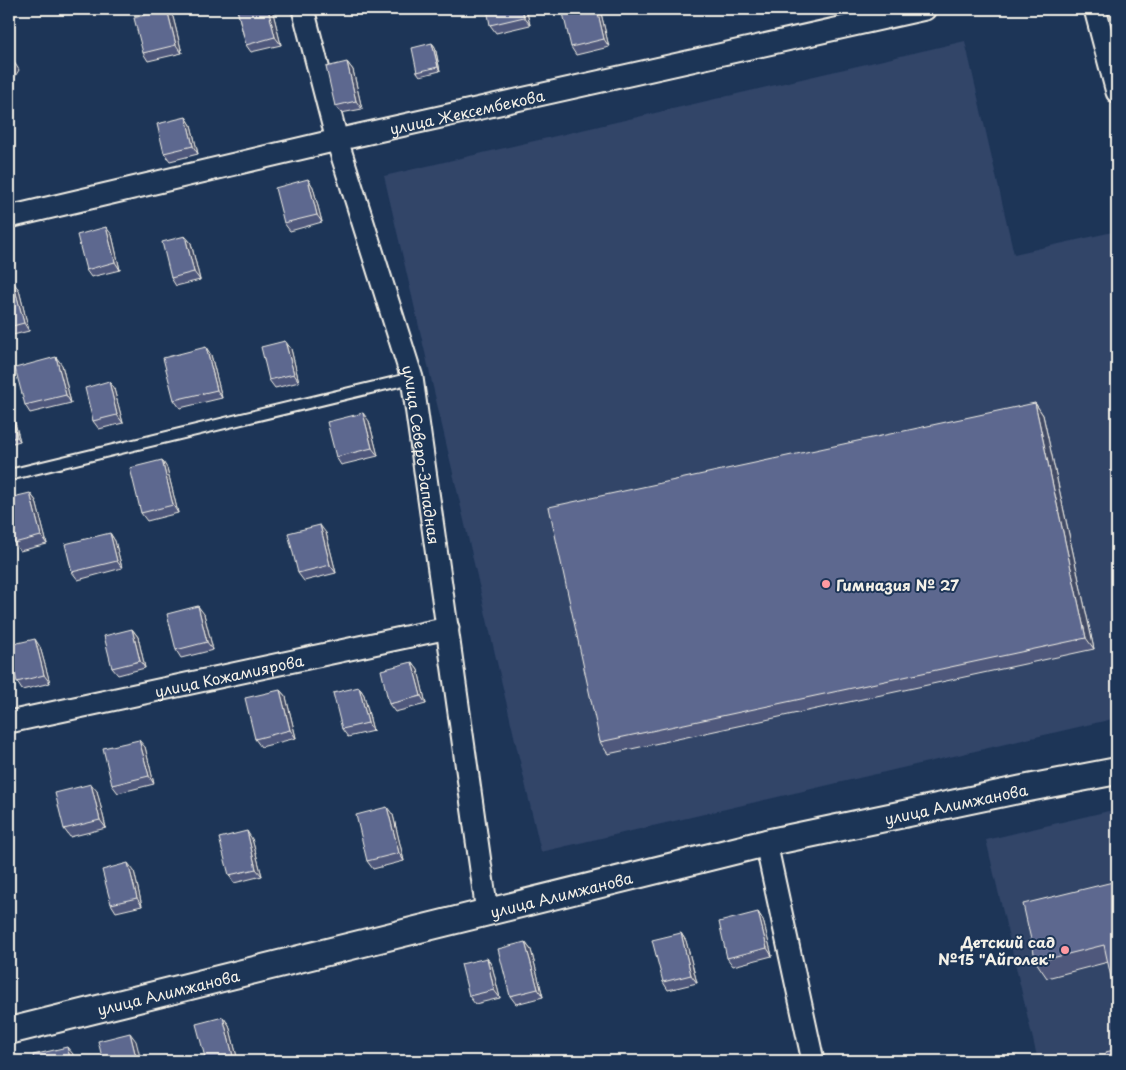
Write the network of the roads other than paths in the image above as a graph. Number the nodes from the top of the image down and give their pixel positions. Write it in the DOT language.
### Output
graph roads {
  1 [pos="303,9"];
  2 [pos="925,9"];
  3 [pos="1095,9"];
  4 [pos="1117,92"];
  5 [pos="337,140"];
  6 [pos="9,217"];
  7 [pos="412,378"];
  8 [pos="9,475"];
  9 [pos="448,628"];
  10 [pos="9,722"];
  11 [pos="1117,771"];
  12 [pos="766,843"];
  13 [pos="488,912"];
  14 [pos="9,1031"];
  15 [pos="813,1061"];
  1 -- 5 [label="street, улица Северо-Западная"];
  2 -- 5 [label="street, улица Жексембекова"];
  3 -- 4 [label="street"];
  5 -- 6 [label="street, улица Жексембекова"];
  5 -- 7 [label="street, улица Северо-Западная"];
  7 -- 8 [label="lane"];
  7 -- 9 [label="street, улица Северо-Западная"];
  9 -- 10 [label="street, улица Кожамиярова"];
  9 -- 13 [label="street, улица Северо-Западная"];
  11 -- 12 [label="street, улица Алимжанова"];
  12 -- 13 [label="street, улица Алимжанова"];
  12 -- 15 [label="street"];
  13 -- 14 [label="street, улица Алимжанова"];
}
